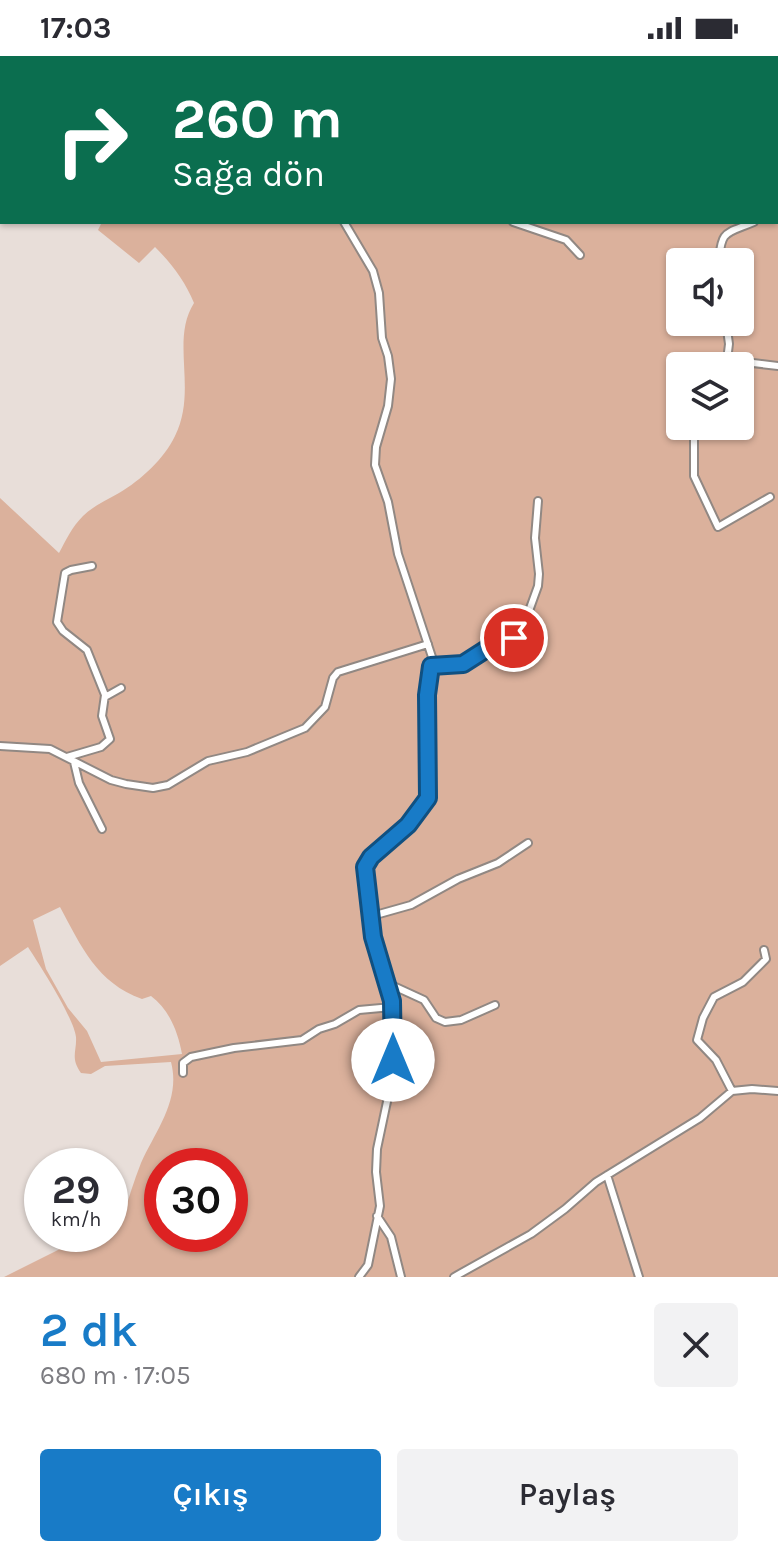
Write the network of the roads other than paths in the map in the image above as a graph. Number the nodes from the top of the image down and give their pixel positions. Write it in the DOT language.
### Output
graph roads {
  1 [pos="345,224"];
  2 [pos="519,224"];
  3 [pos="750,224"];
  4 [pos="720,248"];
  5 [pos="580,255"];
  6 [pos="754,363"];
  7 [pos="778,366"];
  8 [pos="694,440"];
  9 [pos="770,497"];
  10 [pos="538,501"];
  11 [pos="92,566"];
  12 [pos="428,644"];
  13 [pos="431,666"];
  14 [pos="121,688"];
  15 [pos="105,697"];
  16 [pos="0,746"];
  17 [pos="67,757"];
  18 [pos="74,762"];
  19 [pos="102,829"];
  20 [pos="528,843"];
  21 [pos="372,916"];
  22 [pos="764,950"];
  23 [pos="387,983"];
  24 [pos="495,1005"];
  25 [pos="392,1007"];
  26 [pos="183,1073"];
  27 [pos="732,1091"];
  28 [pos="778,1091"];
  29 [pos="607,1175"];
  30 [pos="377,1216"];
  31 [pos="359,1277"];
  32 [pos="401,1277"];
  33 [pos="454,1277"];
  34 [pos="639,1277"];
  1 -- 12 [label="street"];
  2 -- 5 [label="street"];
  3 -- 4 [label="street"];
  6 -- 7 [label="street"];
  8 -- 9 [label="street"];
  10 -- 13 [label="street"];
  11 -- 15 [label="street"];
  12 -- 13 [label="street"];
  12 -- 18 [label="street"];
  13 -- 21 [label="street"];
  14 -- 15 [label="street"];
  15 -- 17 [label="street"];
  16 -- 17 [label="street"];
  17 -- 18 [label="street"];
  18 -- 19 [label="street"];
  20 -- 21 [label="street"];
  21 -- 23 [label="street"];
  22 -- 27 [label="street"];
  23 -- 24 [label="street"];
  23 -- 25 [label="street"];
  25 -- 26 [label="street"];
  25 -- 30 [label="street"];
  27 -- 28 [label="street"];
  27 -- 29 [label="street"];
  29 -- 33 [label="street"];
  29 -- 34 [label="street"];
  30 -- 31 [label="street"];
  30 -- 32 [label="street"];
}
